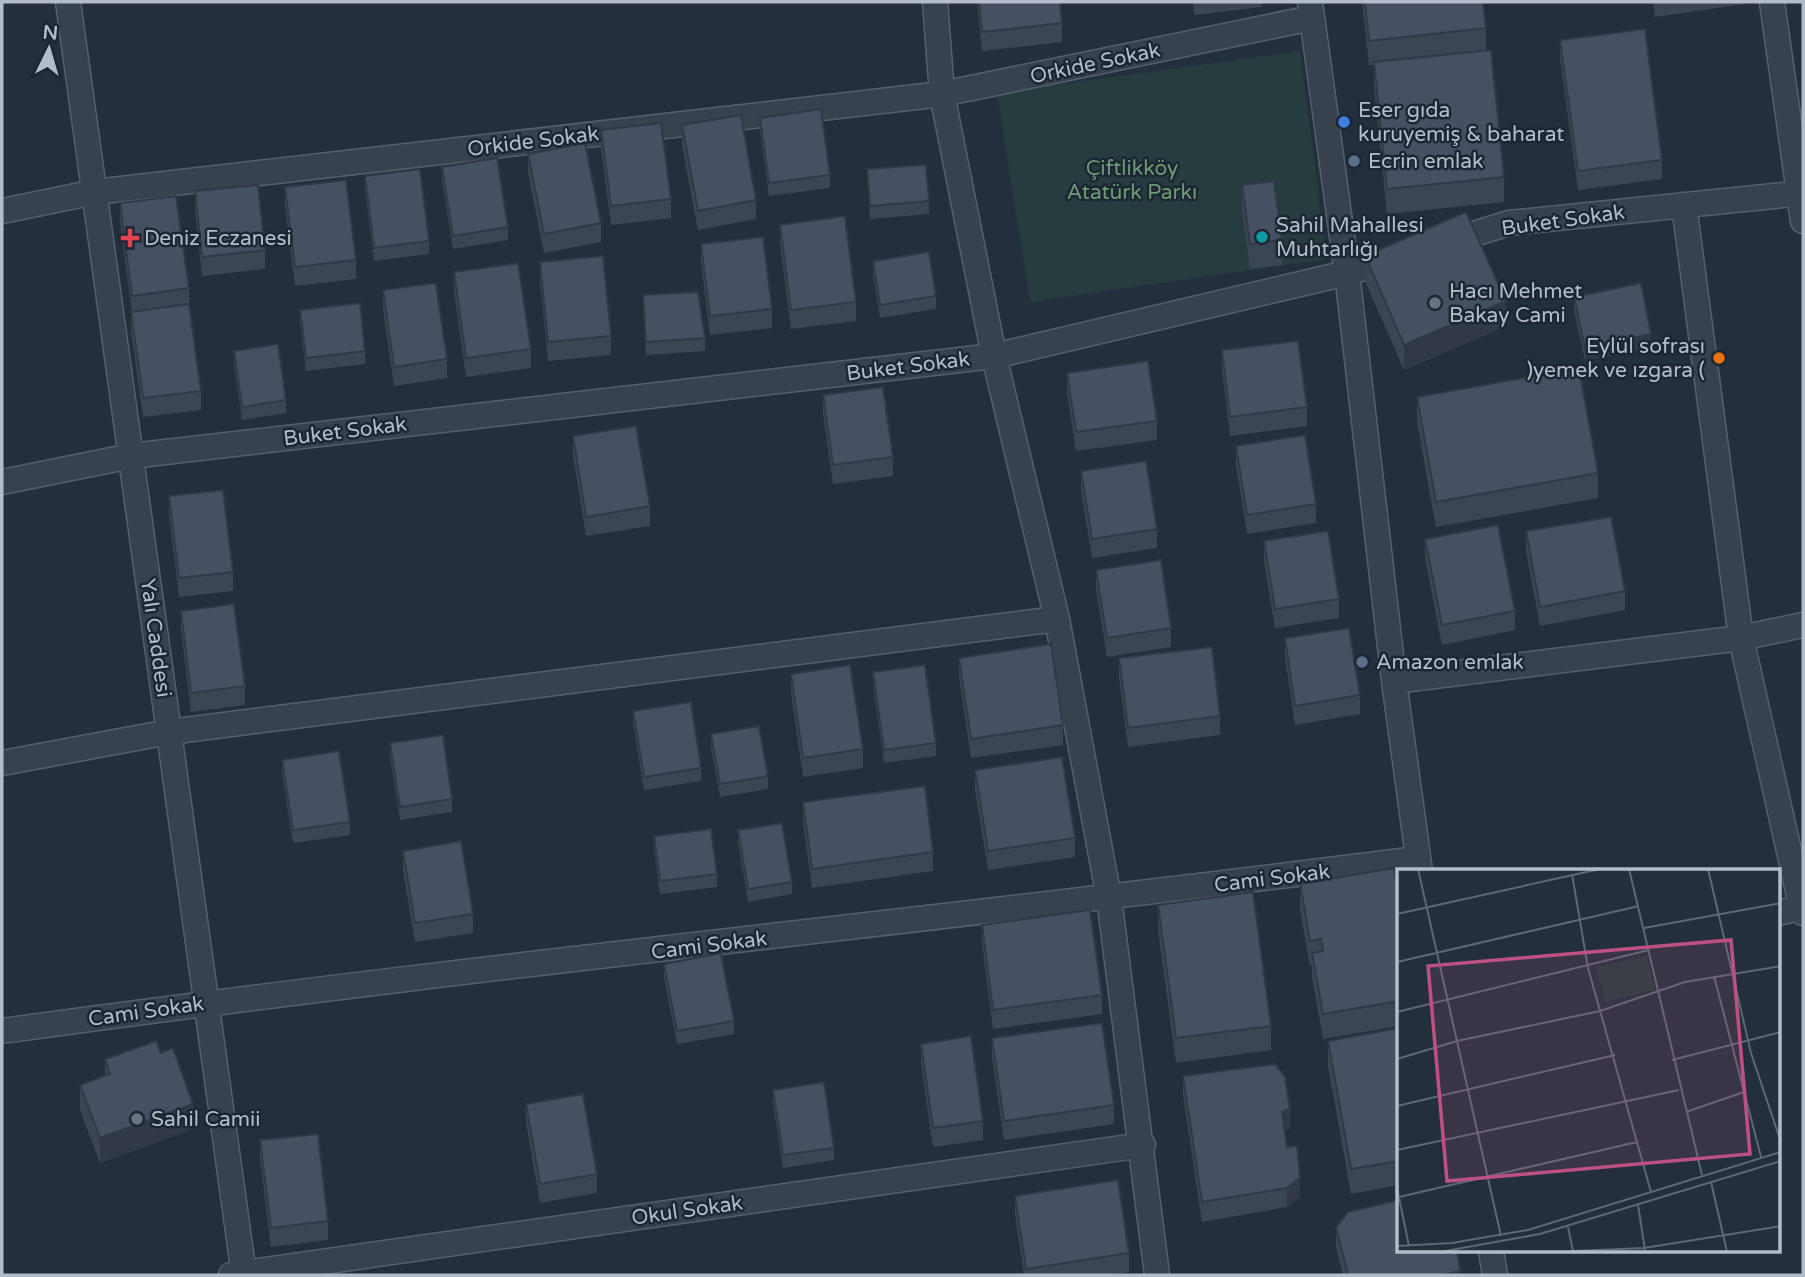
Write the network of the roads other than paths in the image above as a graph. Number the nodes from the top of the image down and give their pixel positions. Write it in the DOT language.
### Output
graph roads {
  1 [pos="68,2"];
  2 [pos="935,2"];
  3 [pos="1772,2"];
  4 [pos="1311,10"];
  5 [pos="942,94"];
  6 [pos="95,192"];
  7 [pos="1801,193"];
  8 [pos="1684,205"];
  9 [pos="2,211"];
  10 [pos="1803,221"];
  11 [pos="1347,273"];
  12 [pos="994,356"];
  13 [pos="131,456"];
  14 [pos="2,482"];
  15 [pos="1057,619"];
  16 [pos="1803,625"];
  17 [pos="1741,638"];
  18 [pos="1394,681"];
  19 [pos="169,732"];
  20 [pos="2,763"];
  21 [pos="1418,865"];
  22 [pos="1109,898"];
  23 [pos="1795,911"];
  24 [pos="206,1003"];
  25 [pos="2,1031"];
  26 [pos="1143,1145"];
  27 [pos="1491,1252"];
  28 [pos="240,1275"];
  29 [pos="1157,1275"];
  30 [pos="1495,1275"];
  1 -- 6 [label="street, Yalı Caddesi"];
  2 -- 5 [label="street"];
  3 -- 7 [label="street"];
  4 -- 5 [label="street, Orkide Sokak"];
  4 -- 11 [label="street"];
  5 -- 6 [label="street, Orkide Sokak"];
  5 -- 12 [label="street"];
  6 -- 9 [label="street, Orkide Sokak"];
  6 -- 13 [label="street, Yalı Caddesi"];
  7 -- 8 [label="street, Buket Sokak"];
  7 -- 10 [label="street"];
  8 -- 11 [label="street, Buket Sokak"];
  8 -- 17 [label="street"];
  11 -- 12 [label="street, Buket Sokak"];
  11 -- 18 [label="street"];
  12 -- 13 [label="street, Buket Sokak"];
  12 -- 15 [label="street"];
  13 -- 14 [label="street, Buket Sokak"];
  13 -- 19 [label="street, Yalı Caddesi"];
  15 -- 19 [label="street"];
  15 -- 22 [label="street"];
  16 -- 17 [label="street"];
  17 -- 18 [label="street"];
  17 -- 23 [label="street"];
  18 -- 21 [label="street"];
  19 -- 20 [label="street"];
  19 -- 24 [label="street, Yalı Caddesi"];
  21 -- 22 [label="street, Cami Sokak"];
  22 -- 24 [label="street, Cami Sokak"];
  22 -- 26 [label="street"];
  24 -- 25 [label="street, Cami Sokak"];
  24 -- 28 [label="street, Yalı Caddesi"];
  26 -- 28 [label="street, Okul Sokak"];
  26 -- 29 [label="street"];
  27 -- 30 [label="street"];
}
